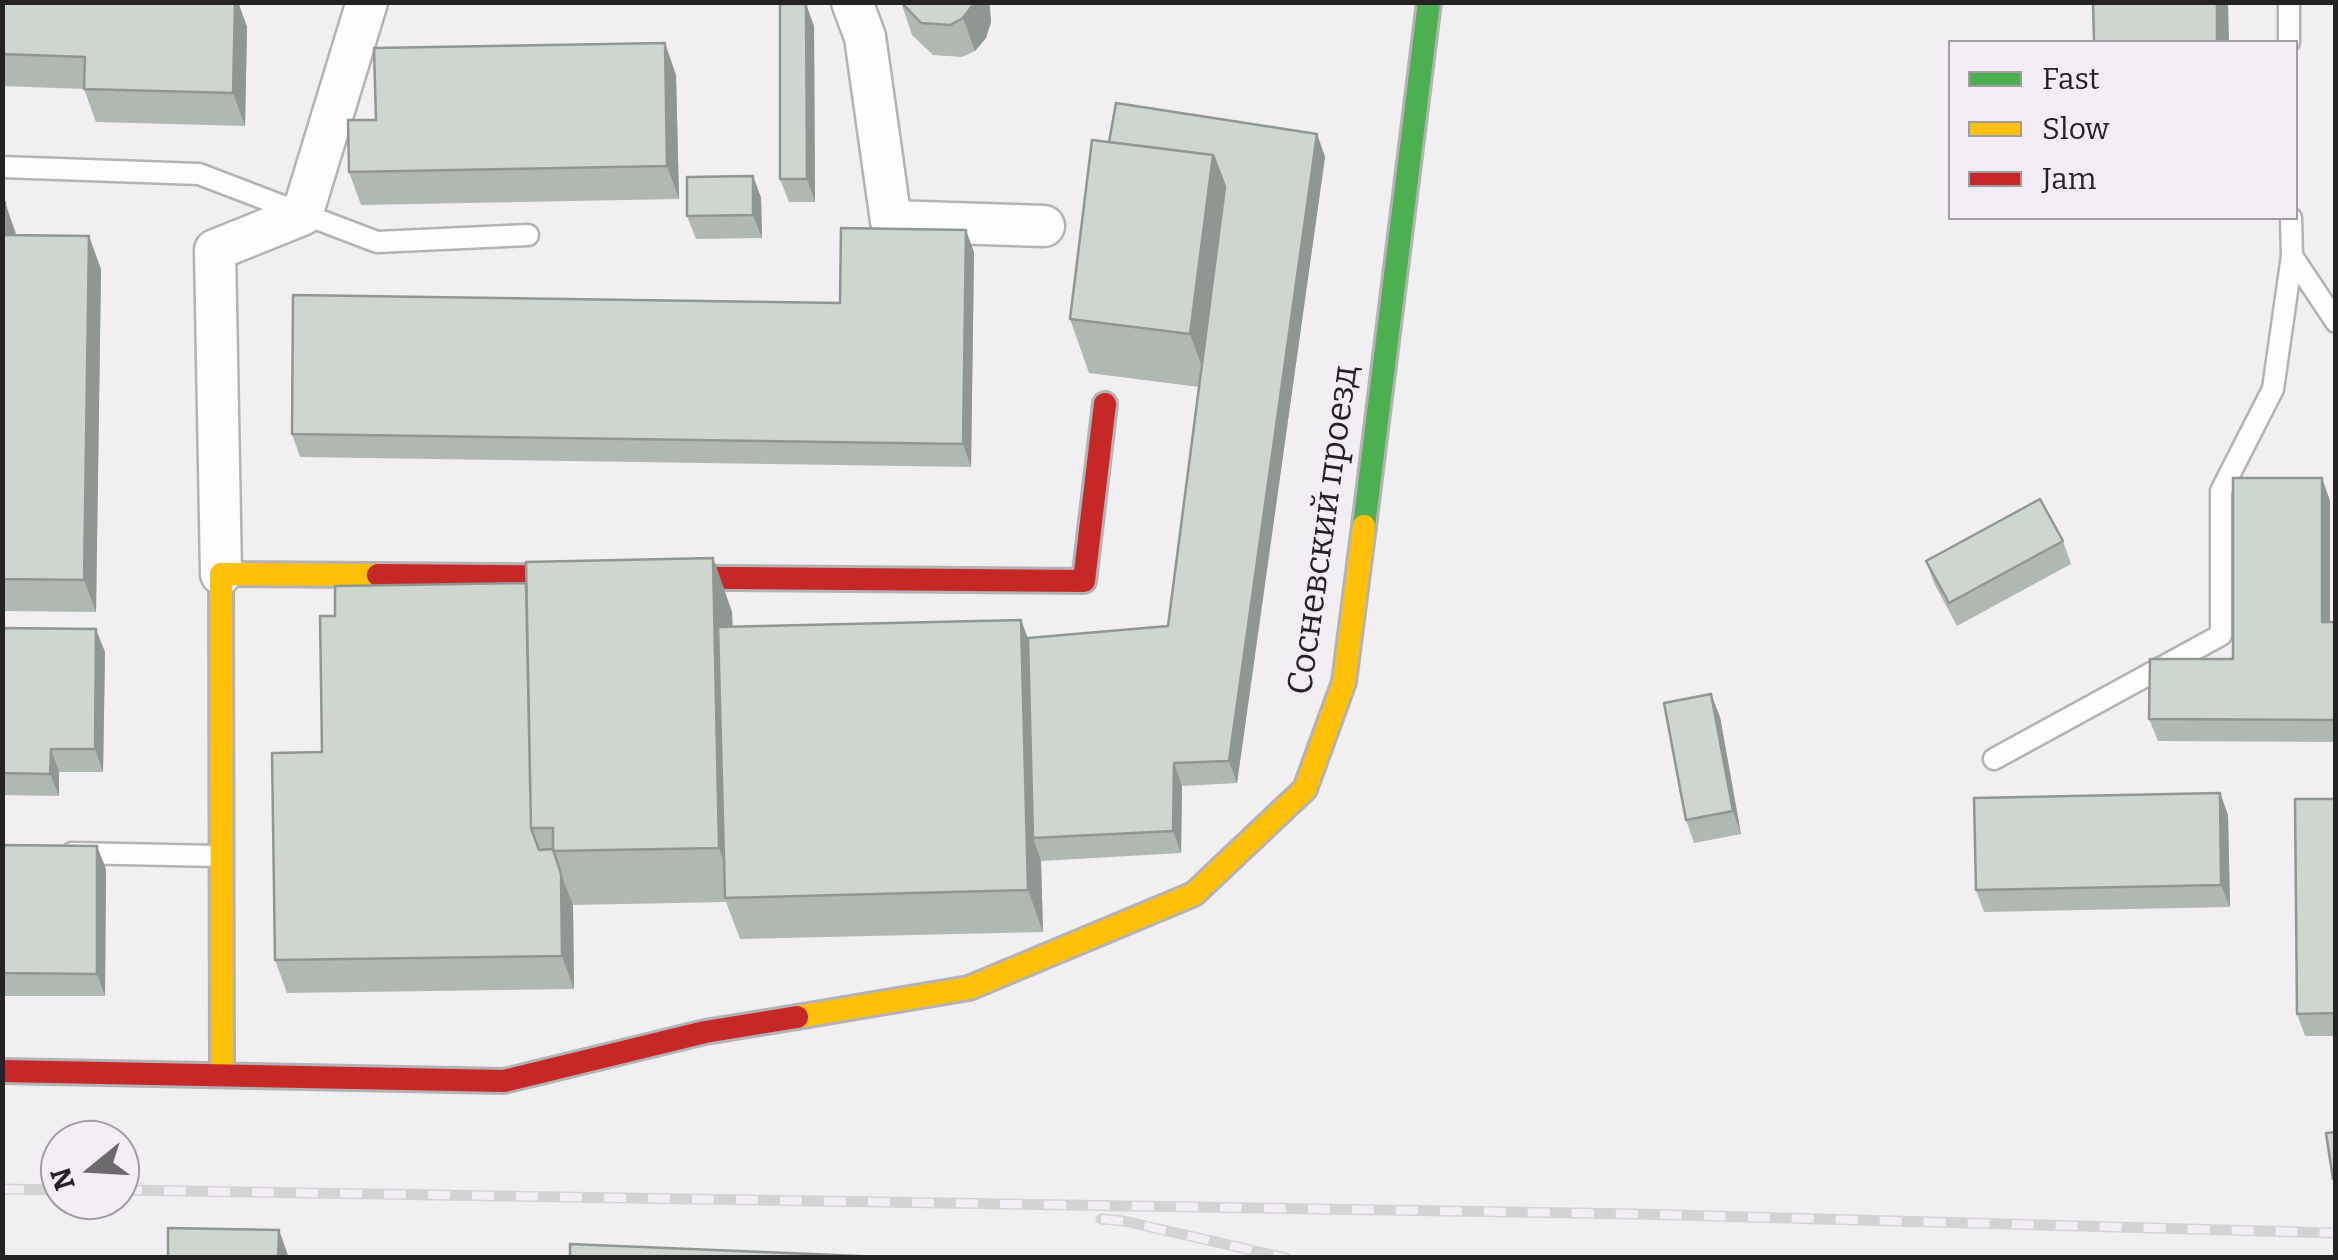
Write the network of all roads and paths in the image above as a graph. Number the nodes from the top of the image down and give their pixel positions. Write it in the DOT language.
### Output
graph roads {
  1 [pos="367,2"];
  2 [pos="852,2"];
  3 [pos="1429,2"];
  4 [pos="2289,2"];
  5 [pos="2289,40"];
  6 [pos="2,168"];
  7 [pos="302,215"];
  8 [pos="2292,220"];
  9 [pos="1044,226"];
  10 [pos="528,235"];
  11 [pos="2292,256"];
  12 [pos="2336,322"];
  13 [pos="1105,404"];
  14 [pos="221,574"];
  15 [pos="1994,759"];
  16 [pos="42,852"];
  17 [pos="220,856"];
  18 [pos="2,1071"];
  19 [pos="222,1075"];
  1 -- 7 [label="street"];
  2 -- 9 [label="street"];
  3 -- 19 [label="street, Сосневский проезд"];
  4 -- 5 [label="lane"];
  6 -- 7 [label="lane"];
  7 -- 10 [label="lane"];
  7 -- 14 [label="street"];
  8 -- 11 [label="lane"];
  11 -- 12 [label="lane"];
  11 -- 15 [label="lane"];
  13 -- 14 [label="street"];
  14 -- 17 [label="street"];
  16 -- 17 [label="lane"];
  17 -- 19 [label="street"];
  18 -- 19 [label="street, Сосневский проезд"];
}
